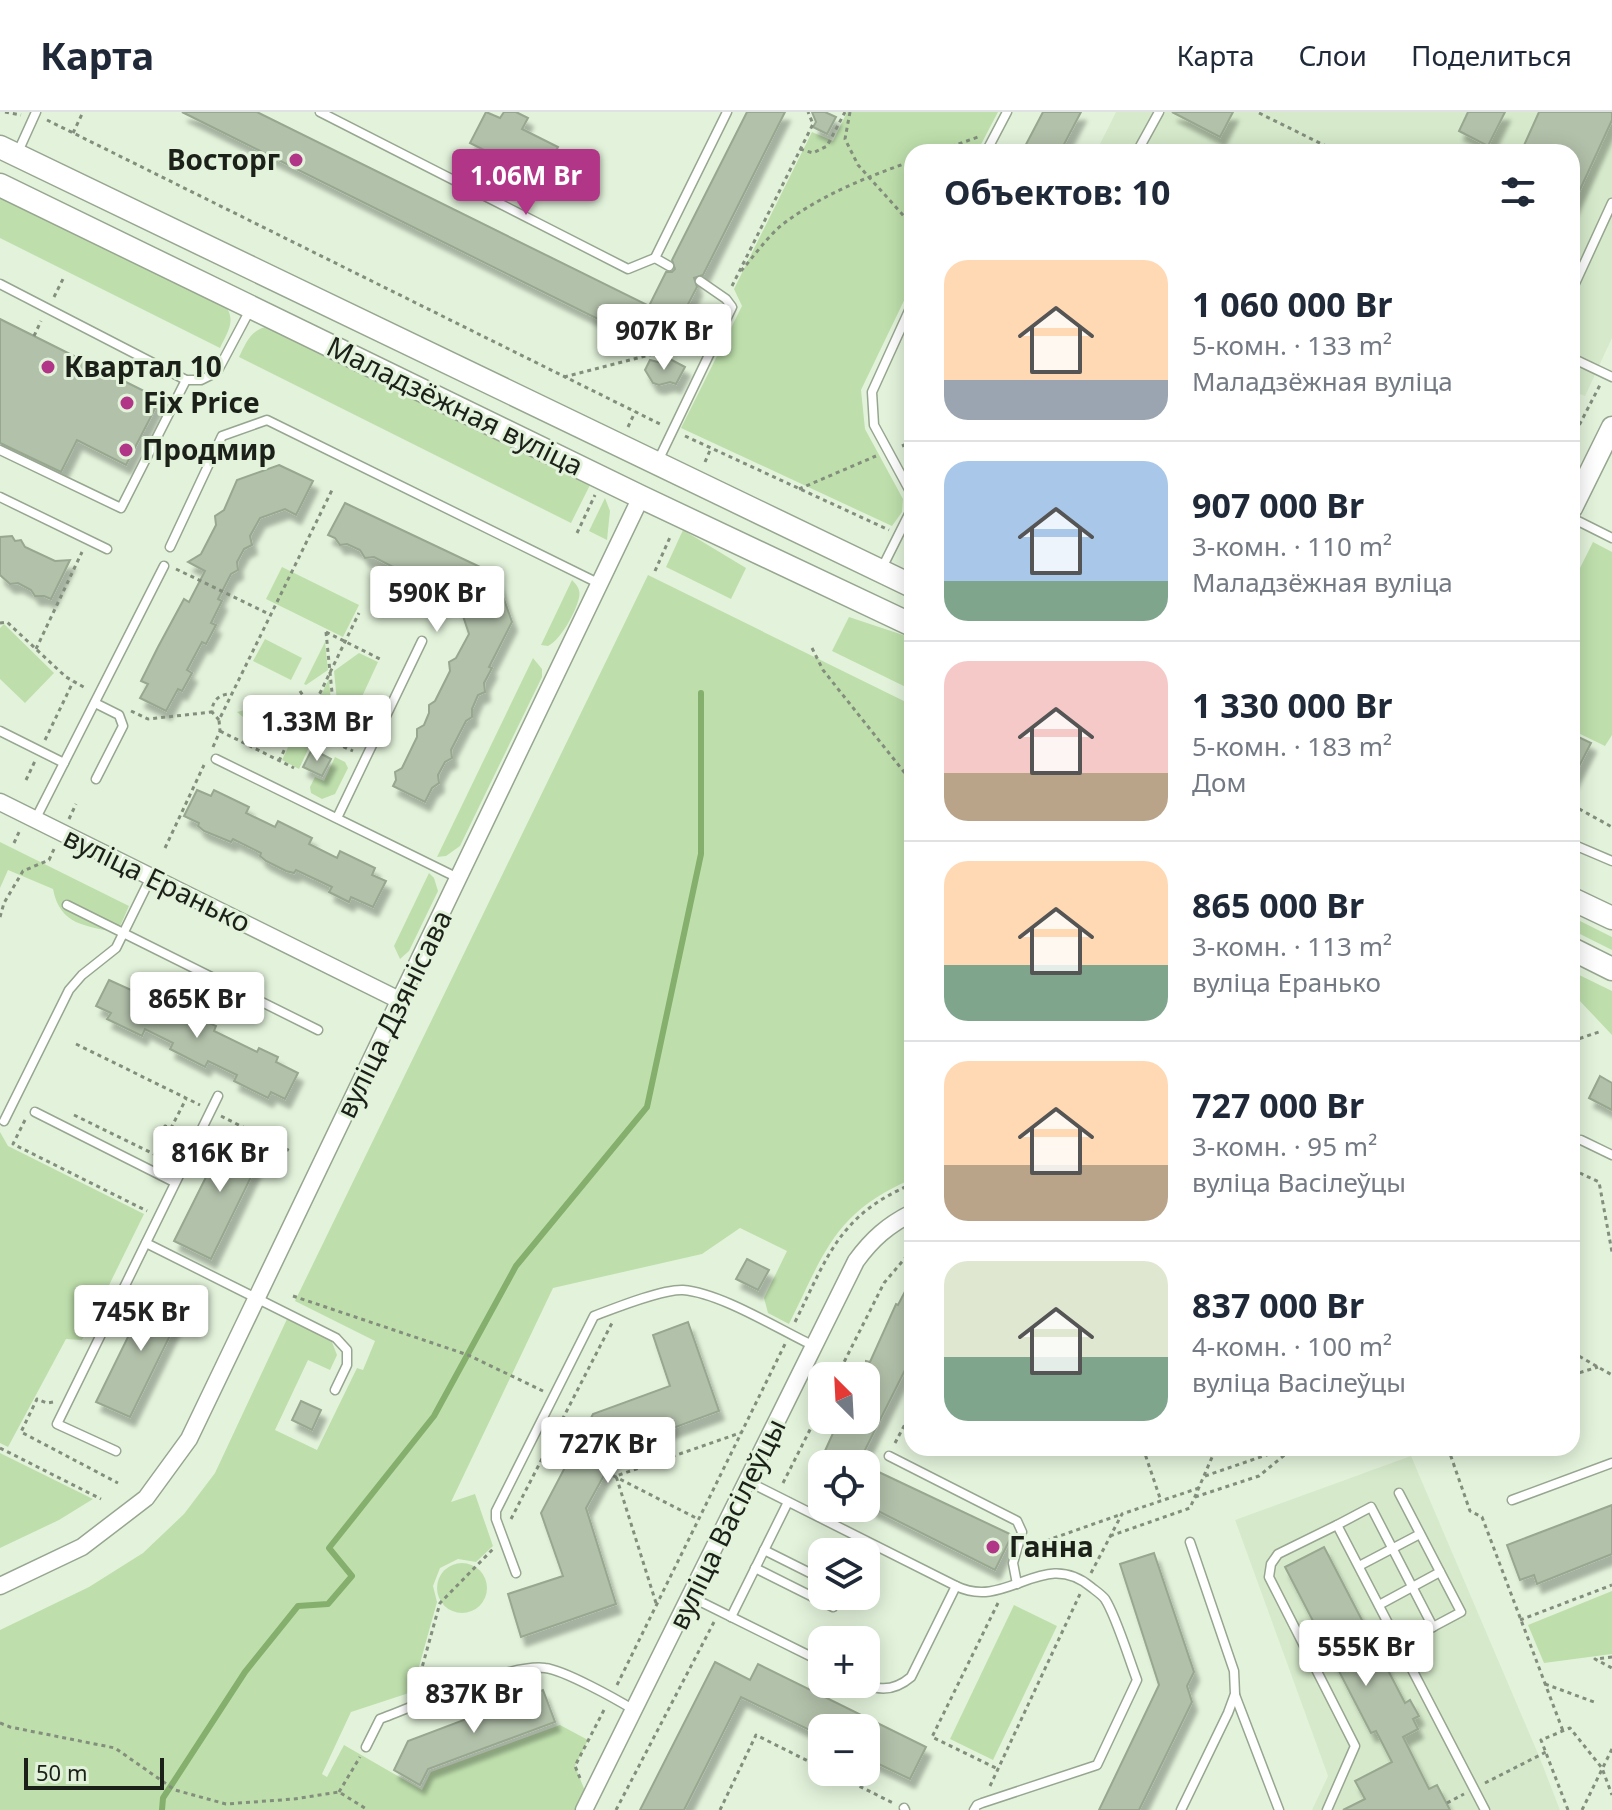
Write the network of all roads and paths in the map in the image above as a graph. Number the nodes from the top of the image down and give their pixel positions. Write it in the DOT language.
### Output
graph roads {
  1 [pos="36,112"];
  2 [pos="83,112"];
  3 [pos="320,112"];
  4 [pos="727,112"];
  5 [pos="808,112"];
  6 [pos="847,112"];
  7 [pos="1007,112"];
  8 [pos="1159,112"];
  9 [pos="1259,113"];
  10 [pos="997,130"];
  11 [pos="958,144"];
  12 [pos="990,144"];
  13 [pos="1141,144"];
  14 [pos="1322,144"];
  15 [pos="800,149"];
  16 [pos="8,151"];
  17 [pos="904,164"];
  18 [pos="867,177"];
  19 [pos="1,186"];
  20 [pos="1612,203"];
  21 [pos="904,216"];
  22 [pos="655,258"];
  23 [pos="669,266"];
  24 [pos="1580,273"];
  25 [pos="738,274"];
  26 [pos="64,277"];
  27 [pos="700,281"];
  28 [pos="0,284"];
  29 [pos="60,284"];
  30 [pos="726,299"];
  31 [pos="251,307"];
  32 [pos="904,322"];
  33 [pos="696,355"];
  34 [pos="1580,362"];
  35 [pos="1609,375"];
  36 [pos="564,377"];
  37 [pos="186,380"];
  38 [pos="1580,425"];
  39 [pos="1612,427"];
  40 [pos="671,430"];
  41 [pos="904,445"];
  42 [pos="0,450"];
  43 [pos="888,451"];
  44 [pos="657,464"];
  45 [pos="904,480"];
  46 [pos="333,488"];
  47 [pos="799,489"];
  48 [pos="1580,492"];
  49 [pos="0,497"];
  50 [pos="641,497"];
  51 [pos="1580,522"];
  52 [pos="904,526"];
  53 [pos="900,535"];
  54 [pos="1612,538"];
  55 [pos="170,547"];
  56 [pos="107,549"];
  57 [pos="82,552"];
  58 [pos="168,568"];
  59 [pos="881,571"];
  60 [pos="904,582"];
  61 [pos="601,584"];
  62 [pos="866,602"];
  63 [pos="359,613"];
  64 [pos="269,614"];
  65 [pos="904,621"];
  66 [pos="0,623"];
  67 [pos="344,641"];
  68 [pos="422,641"];
  69 [pos="812,648"];
  70 [pos="36,649"];
  71 [pos="380,659"];
  72 [pos="331,669"];
  73 [pos="73,682"];
  74 [pos="300,691"];
  75 [pos="232,694"];
  76 [pos="97,699"];
  77 [pos="126,708"];
  78 [pos="312,709"];
  79 [pos="212,712"];
  80 [pos="219,720"];
  81 [pos="284,724"];
  82 [pos="0,731"];
  83 [pos="220,731"];
  84 [pos="291,736"];
  85 [pos="337,743"];
  86 [pos="40,751"];
  87 [pos="356,753"];
  88 [pos="216,759"];
  89 [pos="279,761"];
  90 [pos="64,763"];
  91 [pos="294,768"];
  92 [pos="904,772"];
  93 [pos="96,779"];
  94 [pos="26,780"];
  95 [pos="0,802"];
  96 [pos="1580,809"];
  97 [pos="337,818"];
  98 [pos="35,820"];
  99 [pos="1612,827"];
  100 [pos="1580,847"];
  101 [pos="165,848"];
  102 [pos="49,860"];
  103 [pos="1612,861"];
  104 [pos="151,877"];
  105 [pos="459,878"];
  106 [pos="1580,903"];
  107 [pos="67,905"];
  108 [pos="0,917"];
  109 [pos="1612,918"];
  110 [pos="124,933"];
  111 [pos="1580,953"];
  112 [pos="1612,969"];
  113 [pos="401,1001"];
  114 [pos="318,1030"];
  115 [pos="1602,1031"];
  116 [pos="1580,1038"];
  117 [pos="76,1044"];
  118 [pos="218,1096"];
  119 [pos="186,1099"];
  120 [pos="64,1110"];
  121 [pos="211,1111"];
  122 [pos="35,1112"];
  123 [pos="25,1120"];
  124 [pos="4,1121"];
  125 [pos="1581,1140"];
  126 [pos="292,1152"];
  127 [pos="1612,1155"];
  128 [pos="1580,1173"];
  129 [pos="174,1182"];
  130 [pos="904,1188"];
  131 [pos="150,1213"];
  132 [pos="904,1217"];
  133 [pos="146,1243"];
  134 [pos="1612,1252"];
  135 [pos="904,1259"];
  136 [pos="293,1296"];
  137 [pos="257,1298"];
  138 [pos="616,1320"];
  139 [pos="789,1334"];
  140 [pos="814,1346"];
  141 [pos="1580,1357"];
  142 [pos="844,1362"];
  143 [pos="1598,1367"];
  144 [pos="1580,1373"];
  145 [pos="1612,1375"];
  146 [pos="335,1390"];
  147 [pos="553,1397"];
  148 [pos="58,1398"];
  149 [pos="904,1427"];
  150 [pos="740,1433"];
  151 [pos="549,1445"];
  152 [pos="0,1448"];
  153 [pos="116,1451"];
  154 [pos="571,1456"];
  155 [pos="889,1456"];
  156 [pos="1146,1456"];
  157 [pos="1213,1456"];
  158 [pos="1264,1456"];
  159 [pos="1283,1456"];
  160 [pos="1451,1456"];
  161 [pos="1612,1463"];
  162 [pos="606,1472"];
  163 [pos="616,1476"];
  164 [pos="1205,1476"];
  165 [pos="747,1481"];
  166 [pos="118,1483"];
  167 [pos="1199,1488"];
  168 [pos="1399,1493"];
  169 [pos="1195,1497"];
  170 [pos="101,1499"];
  171 [pos="1512,1500"];
  172 [pos="1161,1501"];
  173 [pos="788,1502"];
  174 [pos="1122,1514"];
  175 [pos="698,1519"];
  176 [pos="1337,1525"];
  177 [pos="1420,1534"];
  178 [pos="502,1535"];
  179 [pos="1110,1536"];
  180 [pos="1190,1542"];
  181 [pos="1392,1548"];
  182 [pos="764,1550"];
  183 [pos="1017,1550"];
  184 [pos="1359,1566"];
  185 [pos="755,1568"];
  186 [pos="808,1572"];
  187 [pos="1440,1572"];
  188 [pos="516,1573"];
  189 [pos="1086,1582"];
  190 [pos="1017,1584"];
  191 [pos="1612,1585"];
  192 [pos="0,1586"];
  193 [pos="956,1586"];
  194 [pos="1412,1587"];
  195 [pos="1005,1589"];
  196 [pos="808,1594"];
  197 [pos="691,1597"];
  198 [pos="1379,1605"];
  199 [pos="656,1606"];
  200 [pos="731,1617"];
  201 [pos="1520,1620"];
  202 [pos="1433,1627"];
  203 [pos="1399,1645"];
  204 [pos="808,1655"];
  205 [pos="1612,1657"];
  206 [pos="1612,1668"];
  207 [pos="1545,1684"];
  208 [pos="880,1689"];
  209 [pos="415,1693"];
  210 [pos="1235,1694"];
  211 [pos="611,1696"];
  212 [pos="1594,1702"];
  213 [pos="635,1711"];
  214 [pos="0,1723"];
  215 [pos="1563,1731"];
  216 [pos="366,1747"];
  217 [pos="1612,1749"];
  218 [pos="1546,1752"];
  219 [pos="808,1761"];
  220 [pos="1602,1768"];
  221 [pos="998,1769"];
  222 [pos="859,1786"];
  223 [pos="1474,1789"];
  224 [pos="339,1792"];
  225 [pos="1612,1795"];
  226 [pos="982,1803"];
  227 [pos="1447,1803"];
  228 [pos="1585,1803"];
  229 [pos="586,1806"];
  230 [pos="904,1809"];
  231 [pos="368,1810"];
  232 [pos="720,1810"];
  233 [pos="974,1810"];
  234 [pos="1181,1810"];
  235 [pos="1279,1810"];
  236 [pos="1327,1810"];
  237 [pos="1485,1810"];
  238 [pos="1568,1810"];
  239 [pos="1582,1810"];
  240 [pos="1590,1810"];
  1 -- 16 [label="lane"];
  2 -- 36 [label="path"];
  3 -- 22 [label="lane"];
  4 -- 22 [label="lane"];
  5 -- 15 [label="path"];
  6 -- 15 [label="path"];
  6 -- 18 [label="path"];
  7 -- 10 [label="lane"];
  8 -- 13 [label="lane"];
  9 -- 14 [label="path"];
  10 -- 11 [label="path"];
  10 -- 12 [label="lane"];
  15 -- 25 [label="path"];
  16 -- 19 [label="main road"];
  16 -- 44 [label="main road, Маладзёжная вуліца"];
  17 -- 18 [label="path"];
  18 -- 21 [label="path"];
  18 -- 25 [label="path"];
  19 -- 31 [label="main road, Маладзёжная вуліца"];
  20 -- 24 [label="lane"];
  22 -- 23 [label="lane"];
  25 -- 30 [label="path"];
  26 -- 29 [label="path"];
  27 -- 30 [label="lane"];
  28 -- 37 [label="lane"];
  30 -- 40 [label="lane"];
  31 -- 37 [label="lane"];
  31 -- 50 [label="main road, Маладзёжная вуліца"];
  32 -- 43 [label="lane"];
  33 -- 36 [label="path"];
  34 -- 35 [label="lane"];
  35 -- 38 [label="path"];
  36 -- 40 [label="path"];
  37 -- 42 [label="lane"];
  39 -- 48 [label="street"];
  40 -- 44 [label="lane"];
  40 -- 47 [label="path"];
  41 -- 43 [label="path"];
  43 -- 45 [label="lane"];
  43 -- 47 [label="path"];
  44 -- 50 [label="main road"];
  44 -- 59 [label="main road, Маладзёжная вуліца"];
  46 -- 64 [label="path"];
  47 -- 53 [label="path"];
  49 -- 56 [label="lane"];
  50 -- 61 [label="street, вуліца Дзянісава"];
  50 -- 62 [label="main road, Маладзёжная вуліца"];
  51 -- 54 [label="lane"];
  52 -- 53 [label="lane"];
  53 -- 59 [label="lane"];
  55 -- 61 [label="lane"];
  57 -- 70 [label="path"];
  58 -- 64 [label="path"];
  58 -- 76 [label="lane"];
  59 -- 60 [label="main road, Маладзёжная вуліца"];
  59 -- 62 [label="main road"];
  61 -- 105 [label="street, вуліца Дзянісава"];
  62 -- 65 [label="main road, Маладзёжная вуліца"];
  63 -- 67 [label="path"];
  64 -- 75 [label="path"];
  66 -- 70 [label="path"];
  67 -- 71 [label="path"];
  67 -- 72 [label="path"];
  67 -- 72 [label="path"];
  68 -- 97 [label="lane"];
  69 -- 92 [label="path"];
  70 -- 73 [label="path"];
  72 -- 78 [label="path"];
  72 -- 85 [label="path"];
  73 -- 76 [label="path"];
  73 -- 86 [label="path"];
  74 -- 78 [label="path"];
  75 -- 79 [label="path"];
  75 -- 80 [label="path"];
  76 -- 90 [label="lane"];
  76 -- 93 [label="lane"];
  77 -- 79 [label="path"];
  78 -- 84 [label="path"];
  78 -- 85 [label="path"];
  79 -- 80 [label="path"];
  80 -- 83 [label="path"];
  81 -- 84 [label="path"];
  82 -- 86 [label="lane"];
  83 -- 89 [label="path"];
  83 -- 101 [label="path"];
  84 -- 89 [label="path"];
  85 -- 87 [label="path"];
  86 -- 90 [label="lane"];
  86 -- 94 [label="path"];
  88 -- 97 [label="lane"];
  89 -- 91 [label="path"];
  90 -- 98 [label="lane"];
  95 -- 98 [label="street, вуліца Еранько"];
  96 -- 99 [label="path"];
  97 -- 105 [label="lane"];
  98 -- 104 [label="street, вуліца Еранько"];
  100 -- 103 [label="lane"];
  102 -- 108 [label="path"];
  104 -- 110 [label="lane"];
  104 -- 113 [label="street, вуліца Еранько"];
  105 -- 113 [label="street, вуліца Дзянісава"];
  106 -- 109 [label="main road"];
  107 -- 110 [label="lane"];
  110 -- 114 [label="lane"];
  110 -- 124 [label="lane"];
  111 -- 112 [label="main road"];
  113 -- 137 [label="street, вуліца Дзянісава"];
  115 -- 116 [label="path"];
  117 -- 119 [label="path"];
  118 -- 121 [label="lane"];
  119 -- 120 [label="path"];
  119 -- 121 [label="path"];
  121 -- 126 [label="path"];
  121 -- 129 [label="lane"];
  122 -- 129 [label="lane"];
  123 -- 131 [label="path"];
  125 -- 127 [label="lane"];
  128 -- 134 [label="path"];
  129 -- 133 [label="lane"];
  130 -- 139 [label="path"];
  132 -- 140 [label="street, вуліца Васілеўцы"];
  133 -- 137 [label="lane"];
  133 -- 153 [label="lane"];
  135 -- 142 [label="path"];
  136 -- 147 [label="path"];
  137 -- 146 [label="lane"];
  137 -- 192 [label="street, вуліца Дзянісава"];
  138 -- 151 [label="path"];
  139 -- 140 [label="lane"];
  139 -- 147 [label="lane"];
  139 -- 150 [label="path"];
  140 -- 165 [label="street, вуліца Васілеўцы"];
  141 -- 143 [label="path"];
  143 -- 144 [label="path"];
  143 -- 145 [label="path"];
  147 -- 178 [label="lane"];
  148 -- 166 [label="path"];
  149 -- 155 [label="path"];
  150 -- 163 [label="path"];
  150 -- 175 [label="path"];
  151 -- 154 [label="path"];
  151 -- 178 [label="path"];
  152 -- 170 [label="path"];
  155 -- 183 [label="lane"];
  156 -- 172 [label="path"];
  157 -- 164 [label="path"];
  158 -- 164 [label="path"];
  159 -- 169 [label="path"];
  160 -- 201 [label="path"];
  161 -- 171 [label="lane"];
  162 -- 163 [label="path"];
  163 -- 175 [label="path"];
  163 -- 199 [label="path"];
  164 -- 167 [label="path"];
  165 -- 173 [label="lane"];
  165 -- 197 [label="street, вуліца Васілеўцы"];
  167 -- 169 [label="path"];
  167 -- 172 [label="path"];
  168 -- 177 [label="lane"];
  169 -- 179 [label="path"];
  172 -- 174 [label="path"];
  173 -- 182 [label="lane"];
  173 -- 193 [label="lane"];
  174 -- 179 [label="path"];
  174 -- 183 [label="path"];
  175 -- 199 [label="path"];
  176 -- 181 [label="lane"];
  176 -- 184 [label="lane"];
  176 -- 236 [label="lane"];
  177 -- 181 [label="lane"];
  177 -- 187 [label="lane"];
  178 -- 188 [label="lane"];
  178 -- 209 [label="path"];
  179 -- 189 [label="path"];
  180 -- 210 [label="lane"];
  181 -- 184 [label="lane"];
  181 -- 194 [label="lane"];
  182 -- 185 [label="lane"];
  182 -- 186 [label="lane"];
  183 -- 190 [label="lane"];
  184 -- 198 [label="lane"];
  185 -- 196 [label="lane"];
  185 -- 200 [label="lane"];
  187 -- 194 [label="lane"];
  187 -- 202 [label="lane"];
  189 -- 190 [label="lane"];
  189 -- 221 [label="path"];
  189 -- 226 [label="lane"];
  190 -- 195 [label="lane"];
  191 -- 201 [label="path"];
  193 -- 195 [label="lane"];
  193 -- 208 [label="lane"];
  194 -- 198 [label="lane"];
  194 -- 202 [label="lane"];
  195 -- 221 [label="path"];
  197 -- 200 [label="lane"];
  197 -- 213 [label="street, вуліца Васілеўцы"];
  198 -- 203 [label="lane"];
  199 -- 211 [label="path"];
  200 -- 204 [label="lane"];
  201 -- 207 [label="path"];
  202 -- 203 [label="lane"];
  203 -- 223 [label="lane"];
  205 -- 206 [label="path"];
  207 -- 212 [label="path"];
  207 -- 215 [label="path"];
  210 -- 234 [label="lane"];
  210 -- 235 [label="lane"];
  211 -- 213 [label="lane"];
  211 -- 216 [label="lane"];
  211 -- 229 [label="path"];
  213 -- 229 [label="street, вуліца Васілеўцы"];
  214 -- 224 [label="path"];
  215 -- 218 [label="path"];
  215 -- 220 [label="path"];
  216 -- 224 [label="path"];
  217 -- 220 [label="path"];
  218 -- 223 [label="path"];
  218 -- 238 [label="path"];
  219 -- 232 [label="path"];
  220 -- 225 [label="path"];
  220 -- 228 [label="path"];
  221 -- 226 [label="path"];
  222 -- 230 [label="path"];
  223 -- 227 [label="path"];
  223 -- 237 [label="lane"];
  224 -- 231 [label="path"];
  226 -- 233 [label="lane"];
  228 -- 239 [label="path"];
  228 -- 240 [label="path"];
}
